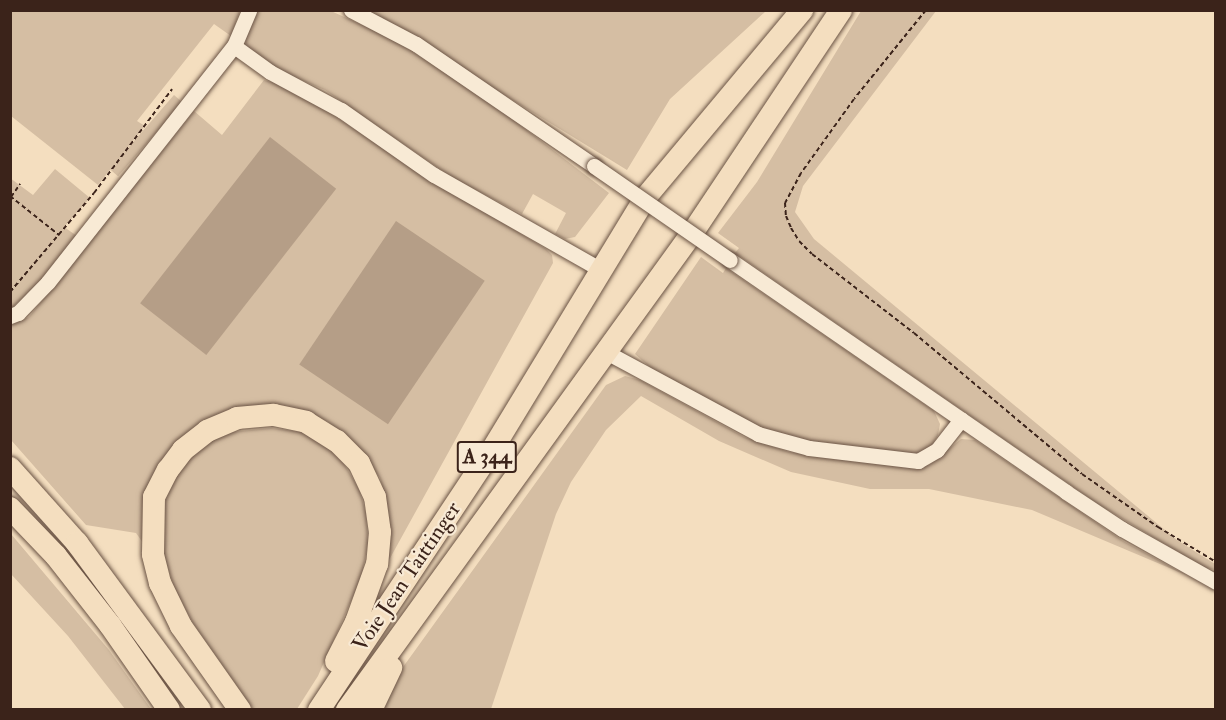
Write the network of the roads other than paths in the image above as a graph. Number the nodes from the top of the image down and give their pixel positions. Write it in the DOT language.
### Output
graph roads {
  1 [pos="249,10"];
  2 [pos="351,10"];
  3 [pos="802,10"];
  4 [pos="834,16"];
  5 [pos="234,46"];
  6 [pos="601,270"];
  7 [pos="10,316"];
  8 [pos="606,352"];
  9 [pos="961,419"];
  10 [pos="10,468"];
  11 [pos="10,508"];
  12 [pos="1215,582"];
  13 [pos="428,595"];
  14 [pos="169,710"];
  15 [pos="200,710"];
  16 [pos="240,710"];
  17 [pos="313,710"];
  18 [pos="318,710"];
  19 [pos="347,710"];
  20 [pos="371,710"];
  1 -- 5 [label="street"];
  2 -- 9 [label="street, bridge"];
  3 -- 6 [label="highway, Voie Jean Taittinger / A 344"];
  4 -- 8 [label="highway, Voie Jean Taittinger / A 344"];
  5 -- 6 [label="street"];
  5 -- 7 [label="street"];
  6 -- 18 [label="highway, Voie Jean Taittinger / A 344"];
  8 -- 9 [label="street"];
  8 -- 13 [label="highway, Voie Jean Taittinger / A 344"];
  9 -- 12 [label="street"];
  10 -- 15 [label="highway"];
  11 -- 14 [label="highway"];
  13 -- 19 [label="highway, Voie Jean Taittinger / A 344"];
  13 -- 20 [label="highway"];
  16 -- 17 [label="highway"];
}
